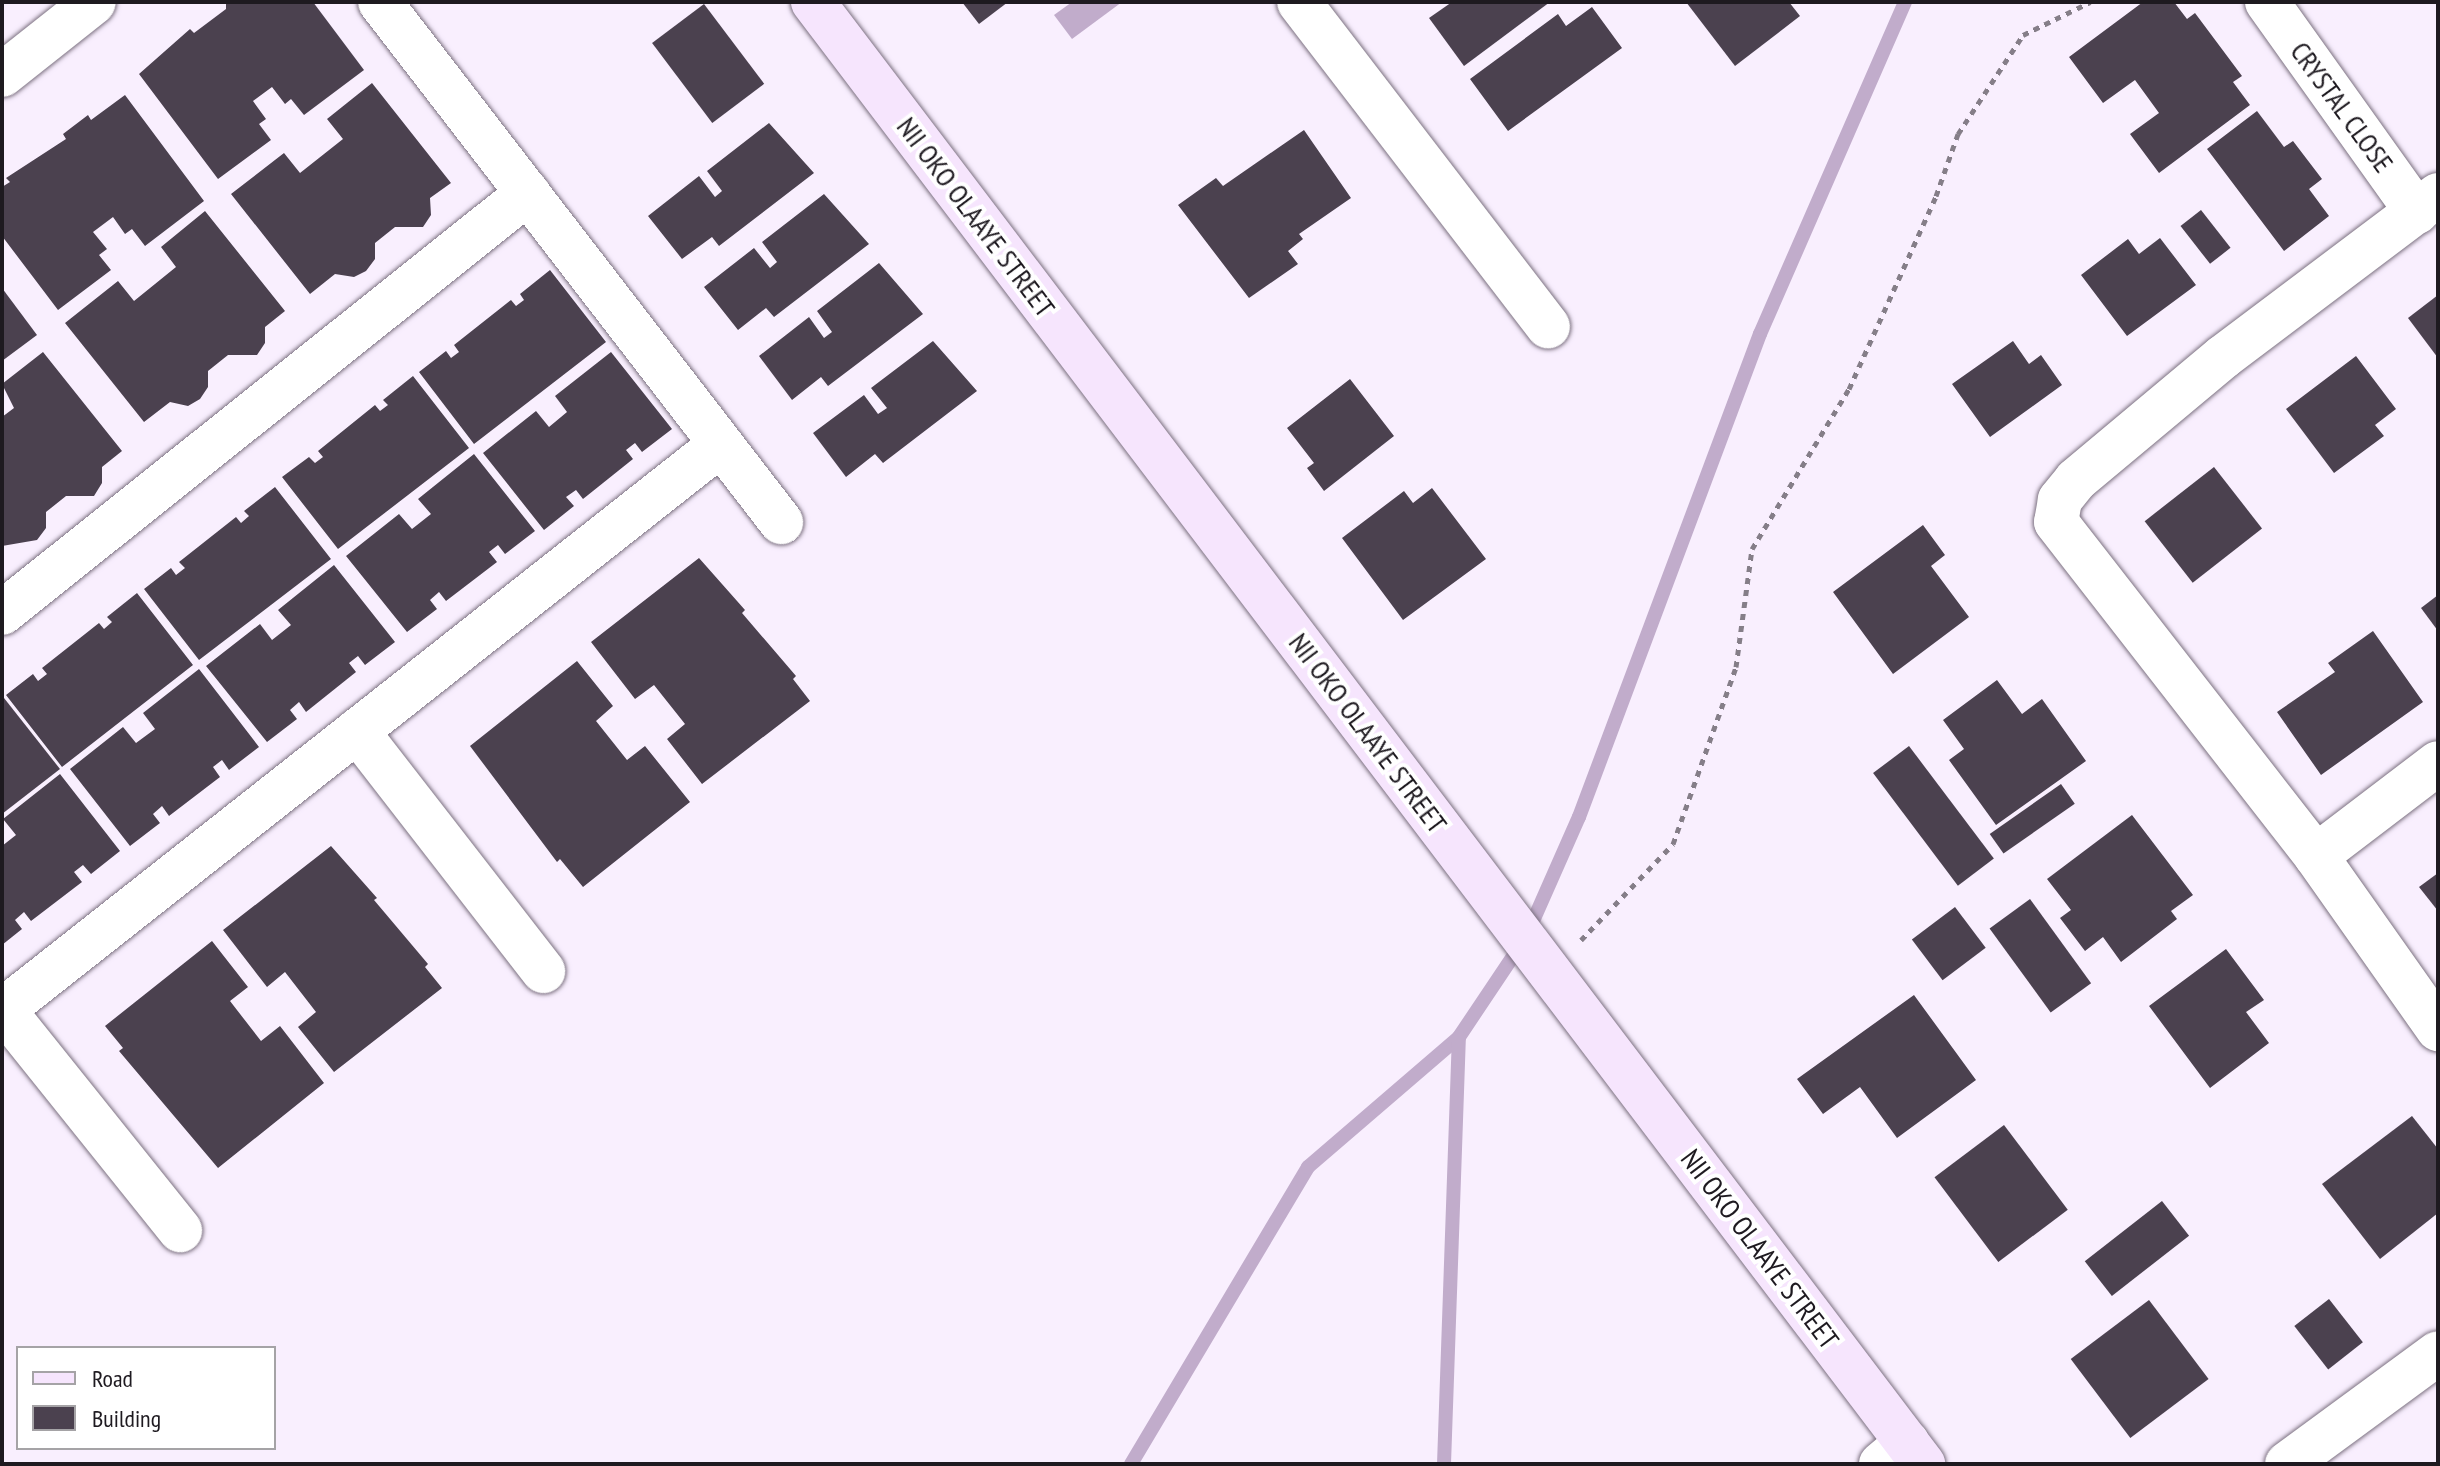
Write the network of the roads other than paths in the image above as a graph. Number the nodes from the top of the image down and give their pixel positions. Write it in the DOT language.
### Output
graph roads {
  1 [pos="94,2"];
  2 [pos="380,2"];
  3 [pos="813,2"];
  4 [pos="1299,2"];
  5 [pos="2267,2"];
  6 [pos="2,75"];
  7 [pos="528,193"];
  8 [pos="2427,204"];
  9 [pos="1548,327"];
  10 [pos="720,445"];
  11 [pos="781,522"];
  12 [pos="2,613"];
  13 [pos="357,731"];
  14 [pos="2438,763"];
  15 [pos="2316,856"];
  16 [pos="543,971"];
  17 [pos="3,1009"];
  18 [pos="2438,1029"];
  19 [pos="180,1230"];
  20 [pos="2438,1353"];
  21 [pos="1904,1457"];
  22 [pos="2287,1464"];
  1 -- 6 [label="street"];
  2 -- 7 [label="street"];
  3 -- 21 [label="street, NII OKO OLAAYE STREET"];
  4 -- 9 [label="street"];
  5 -- 8 [label="street, CRYSTAL CLOSE"];
  7 -- 10 [label="street"];
  7 -- 12 [label="street"];
  8 -- 15 [label="street"];
  10 -- 11 [label="street"];
  10 -- 13 [label="street"];
  13 -- 16 [label="street"];
  13 -- 17 [label="street"];
  14 -- 15 [label="street"];
  15 -- 18 [label="street"];
  17 -- 19 [label="street"];
  20 -- 22 [label="street"];
}
